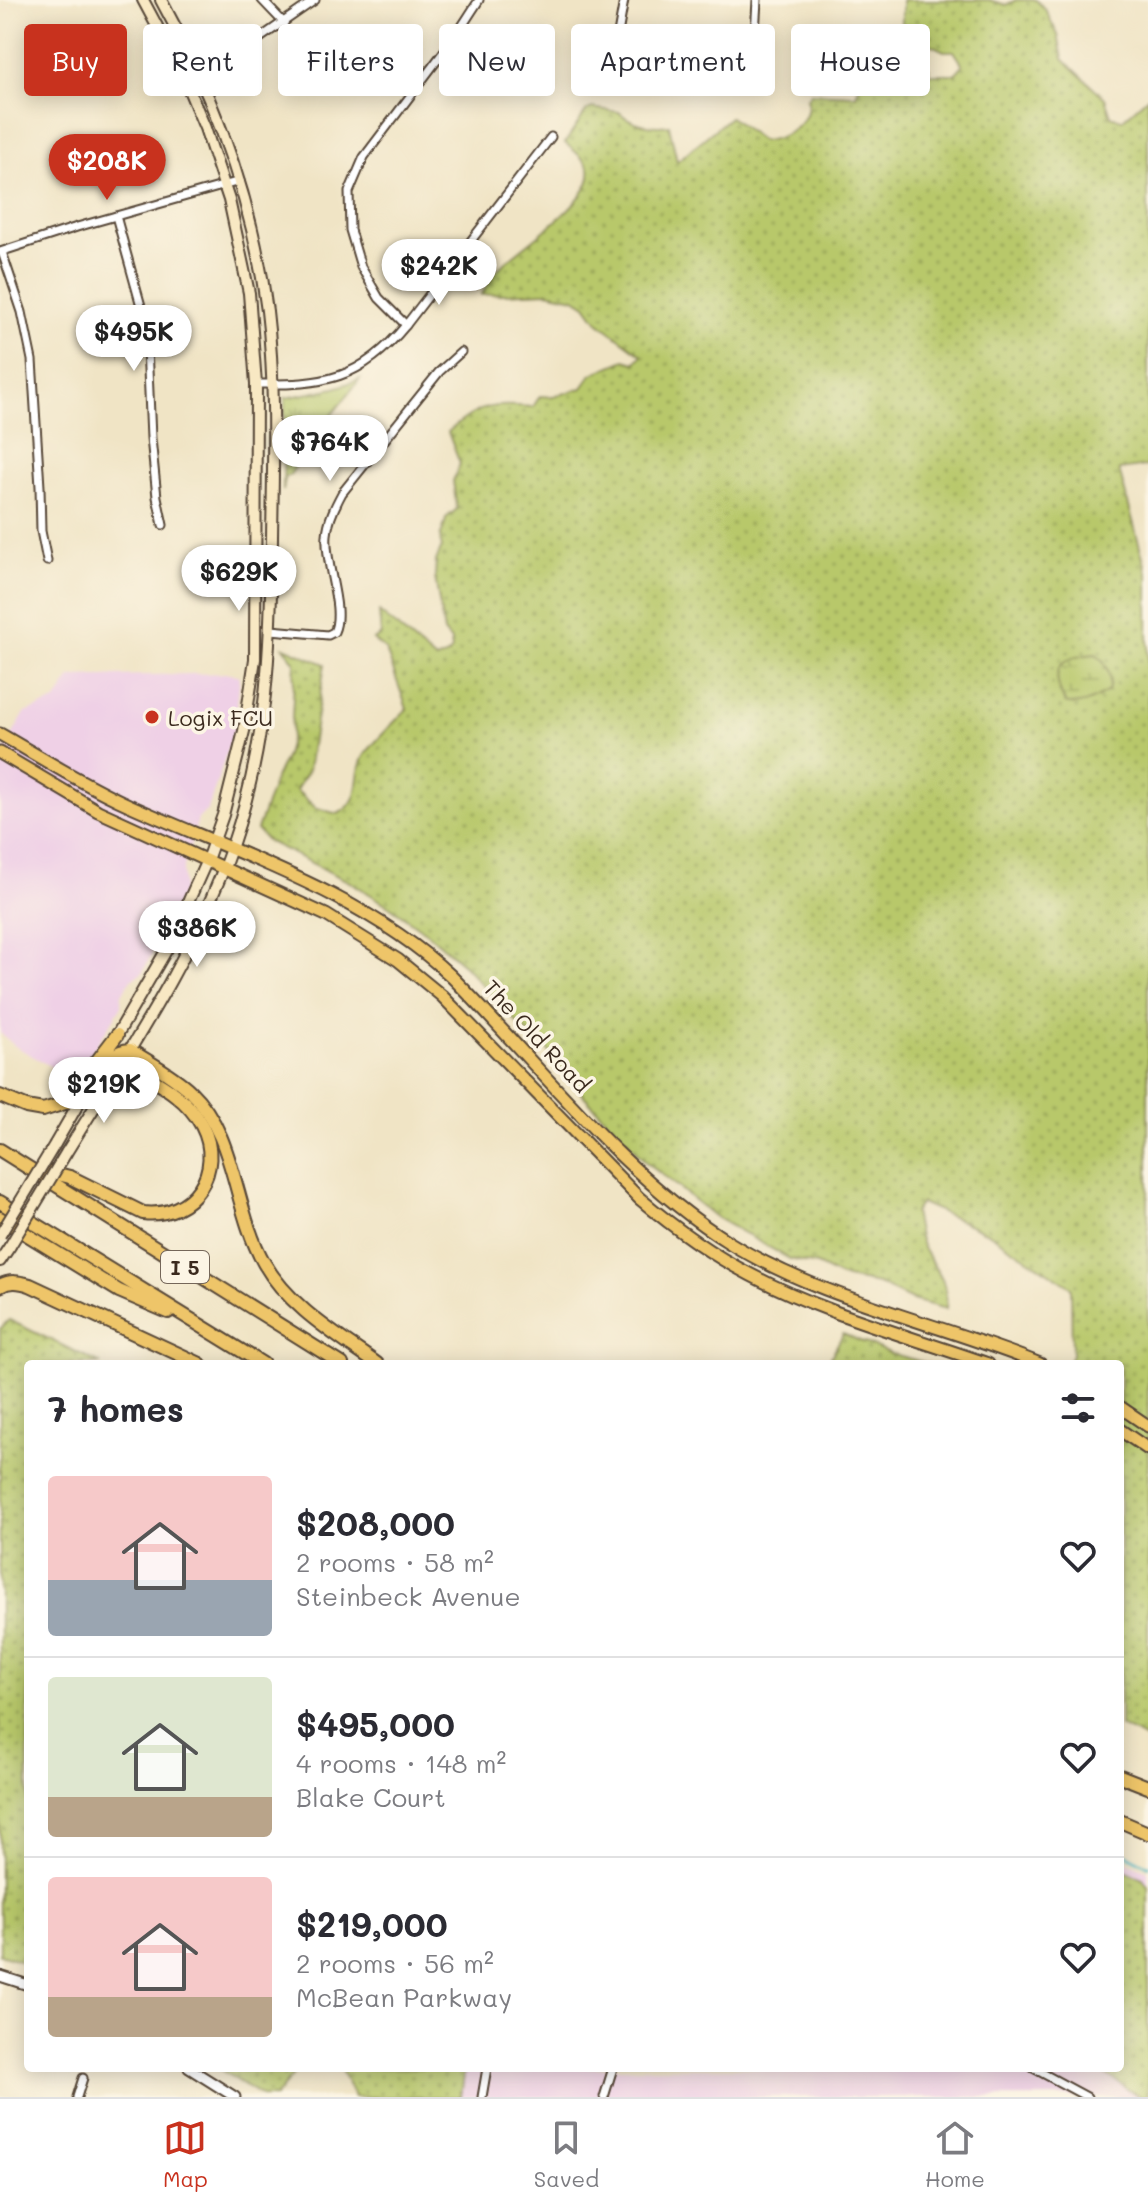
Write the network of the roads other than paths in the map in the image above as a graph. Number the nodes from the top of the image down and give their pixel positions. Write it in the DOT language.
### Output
graph roads {
  1 [pos="143,0"];
  2 [pos="161,0"];
  3 [pos="262,0"];
  4 [pos="315,0"];
  5 [pos="479,0"];
  6 [pos="624,0"];
  7 [pos="757,0"];
  8 [pos="284,23"];
  9 [pos="174,24"];
  10 [pos="620,24"];
  11 [pos="756,24"];
  12 [pos="262,38"];
  13 [pos="208,96"];
  14 [pos="551,137"];
  15 [pos="240,181"];
  16 [pos="224,186"];
  17 [pos="116,216"];
  18 [pos="1,252"];
  19 [pos="406,325"];
  20 [pos="461,352"];
  21 [pos="256,384"];
  22 [pos="272,385"];
  23 [pos="163,525"];
  24 [pos="47,561"];
  25 [pos="271,630"];
  26 [pos="0,734"];
  27 [pos="0,753"];
  28 [pos="214,842"];
  29 [pos="231,849"];
  30 [pos="207,860"];
  31 [pos="224,868"];
  32 [pos="117,1035"];
  33 [pos="130,1050"];
  34 [pos="97,1073"];
  35 [pos="112,1079"];
  36 [pos="0,1096"];
  37 [pos="0,1150"];
  38 [pos="28,1167"];
  39 [pos="0,1202"];
  40 [pos="0,1218"];
  41 [pos="0,1235"];
  42 [pos="0,1261"];
  43 [pos="0,1286"];
  44 [pos="207,1329"];
  45 [pos="191,1360"];
  46 [pos="257,1360"];
  47 [pos="336,1360"];
  48 [pos="372,1360"];
  49 [pos="976,1360"];
  50 [pos="1029,1360"];
  51 [pos="1124,1410"];
  52 [pos="1148,1426"];
  53 [pos="1124,1433"];
  54 [pos="1148,1449"];
  55 [pos="1124,1778"];
  56 [pos="1148,1787"];
  57 [pos="1124,1823"];
  58 [pos="1148,1833"];
  59 [pos="0,1976"];
  60 [pos="24,1984"];
  61 [pos="195,2072"];
  62 [pos="486,2072"];
  63 [pos="612,2072"];
  64 [pos="1040,2072"];
  65 [pos="83,2078"];
  66 [pos="77,2097"];
  67 [pos="235,2097"];
  68 [pos="482,2097"];
  69 [pos="604,2097"];
  70 [pos="1087,2097"];
  1 -- 16 [label="main road"];
  2 -- 9 [label="main road"];
  3 -- 8 [label="street"];
  4 -- 8 [label="street"];
  5 -- 19 [label="street"];
  6 -- 10 [label="street"];
  7 -- 11 [label="street"];
  8 -- 12 [label="street"];
  13 -- 15 [label="main road"];
  14 -- 19 [label="street"];
  15 -- 16 [label="street"];
  15 -- 22 [label="main road"];
  16 -- 17 [label="street"];
  16 -- 21 [label="main road"];
  17 -- 18 [label="street"];
  17 -- 23 [label="street"];
  18 -- 24 [label="street"];
  19 -- 22 [label="street"];
  20 -- 25 [label="street"];
  21 -- 22 [label="street"];
  21 -- 28 [label="main road"];
  22 -- 25 [label="main road"];
  25 -- 29 [label="main road"];
  26 -- 28 [label="main road, The Old Road"];
  27 -- 30 [label="main road, The Old Road"];
  28 -- 29 [label="main road, The Old Road"];
  28 -- 30 [label="main road"];
  29 -- 31 [label="main road"];
  29 -- 50 [label="main road, The Old Road"];
  30 -- 31 [label="main road, The Old Road"];
  30 -- 32 [label="main road"];
  31 -- 33 [label="main road"];
  31 -- 49 [label="main road, The Old Road"];
  32 -- 34 [label="main road"];
  32 -- 36 [label="highway"];
  33 -- 34 [label="highway"];
  33 -- 35 [label="main road"];
  33 -- 48 [label="highway"];
  34 -- 41 [label="main road, bridge"];
  35 -- 38 [label="highway"];
  35 -- 42 [label="main road, bridge"];
  37 -- 38 [label="highway, I 5"];
  38 -- 47 [label="highway, I 5"];
  39 -- 44 [label="highway, I 5"];
  40 -- 44 [label="highway"];
  43 -- 45 [label="highway"];
  44 -- 46 [label="highway, I 5"];
  51 -- 52 [label="main road"];
  53 -- 54 [label="main road"];
  55 -- 56 [label="highway"];
  57 -- 58 [label="highway"];
  59 -- 60 [label="street"];
  61 -- 67 [label="street"];
  62 -- 68 [label="street"];
  63 -- 69 [label="street"];
  64 -- 70 [label="street"];
  65 -- 66 [label="street"];
}
